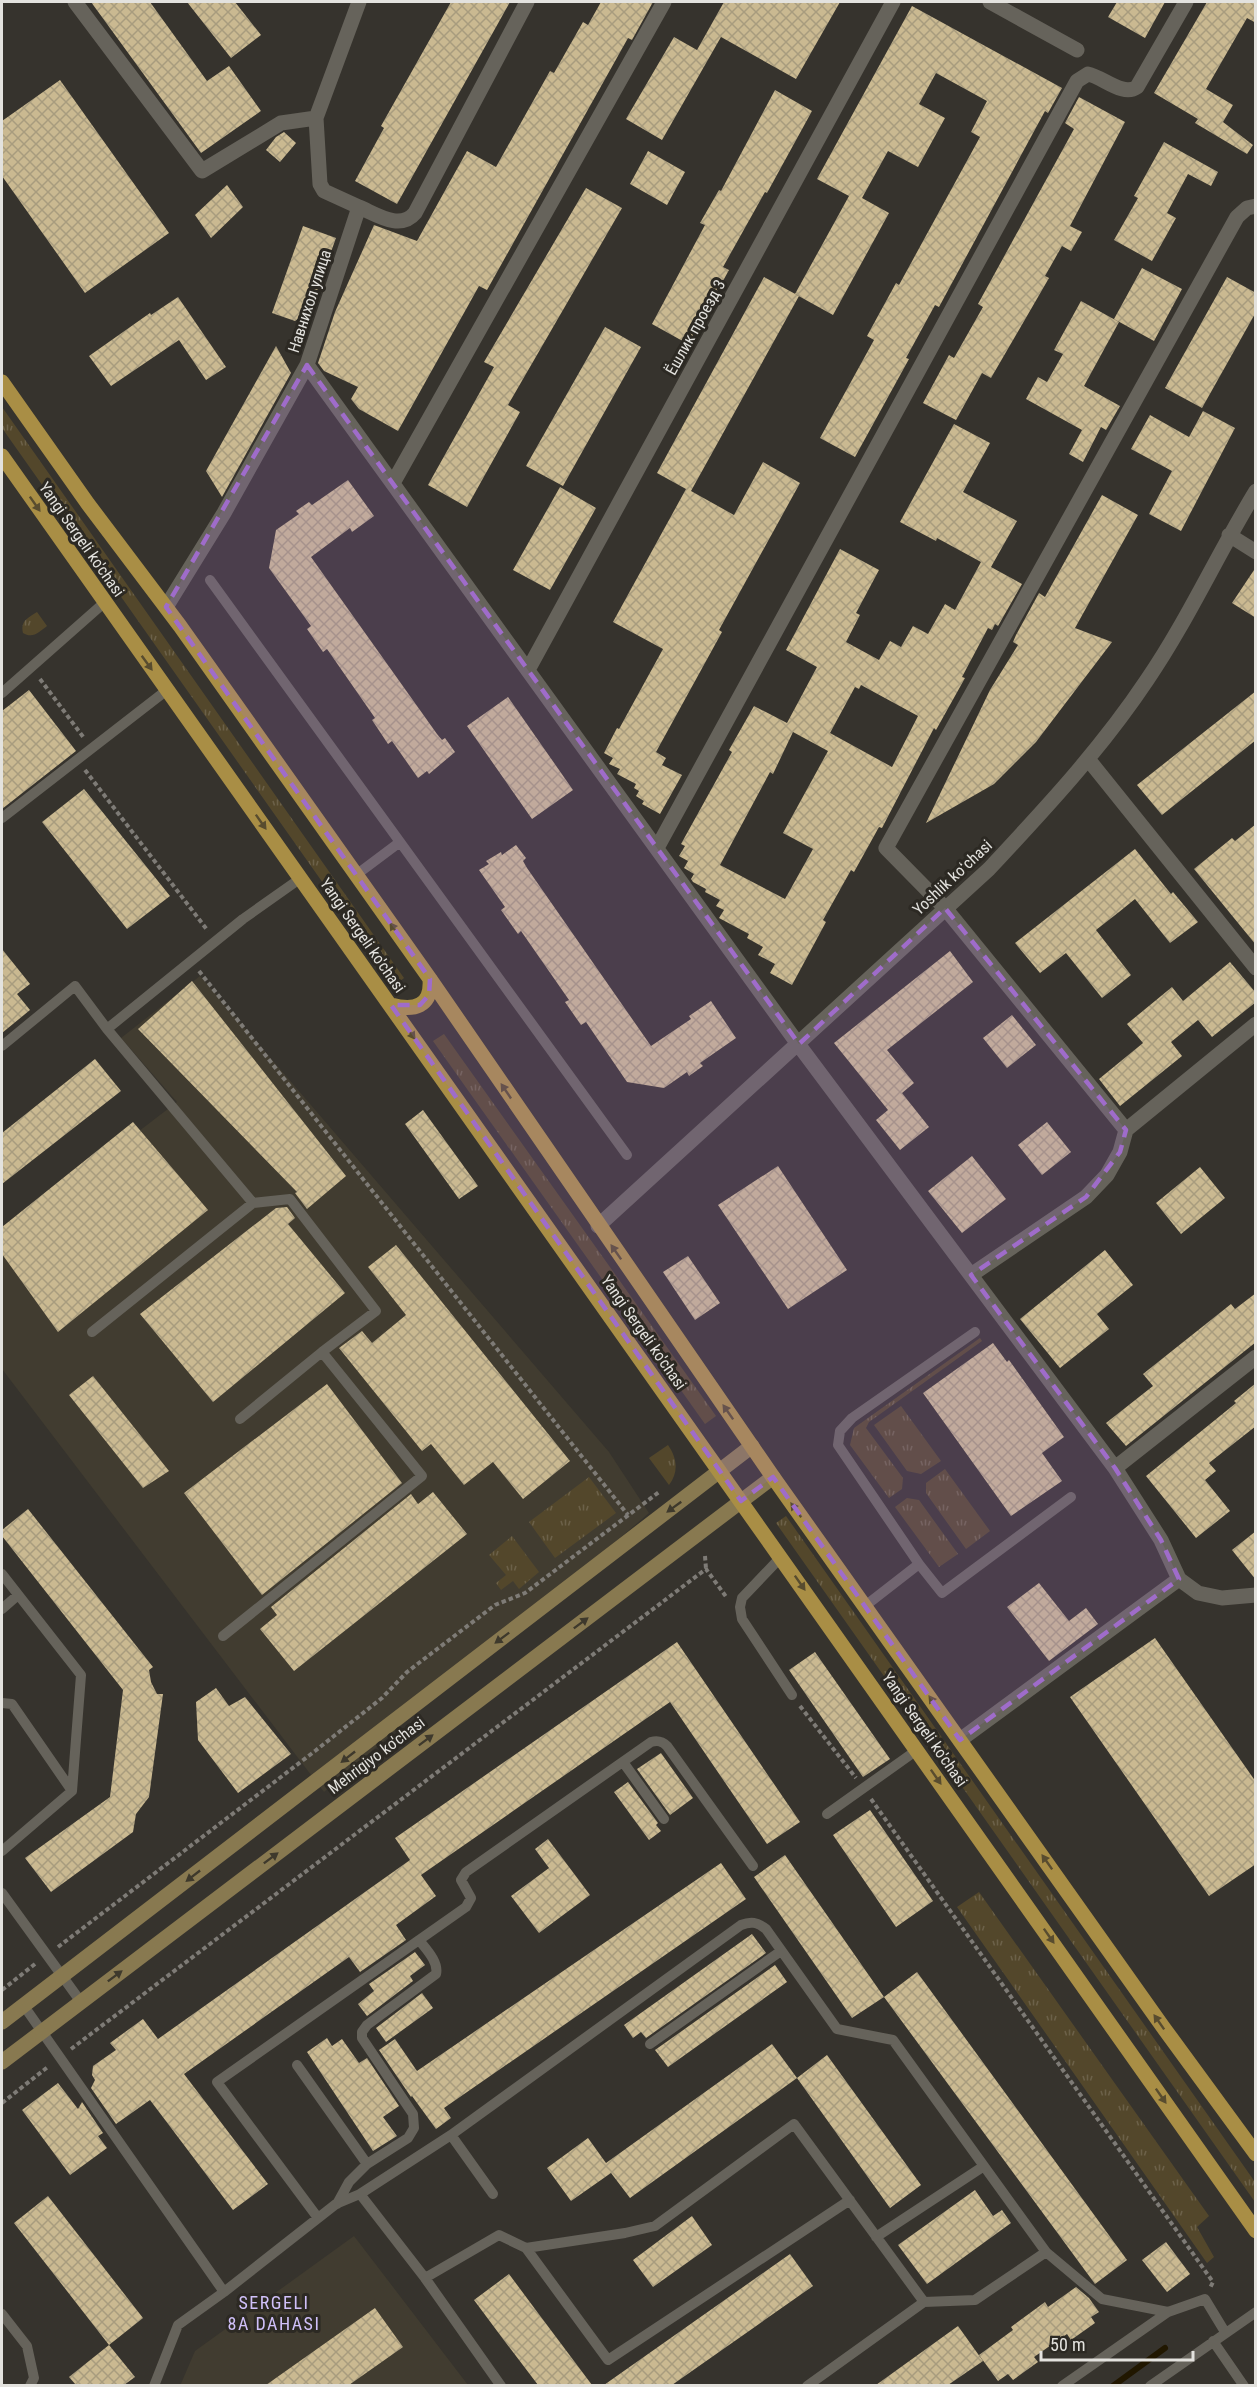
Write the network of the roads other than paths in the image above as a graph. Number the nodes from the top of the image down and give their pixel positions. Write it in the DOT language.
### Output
graph roads {
  1 [pos="75,2"];
  2 [pos="360,2"];
  3 [pos="527,2"];
  4 [pos="664,2"];
  5 [pos="894,2"];
  6 [pos="990,2"];
  7 [pos="1186,2"];
  8 [pos="1077,50"];
  9 [pos="316,118"];
  10 [pos="1256,206"];
  11 [pos="359,207"];
  12 [pos="307,365"];
  13 [pos="2,382"];
  14 [pos="2,456"];
  15 [pos="393,483"];
  16 [pos="1256,491"];
  17 [pos="1229,535"];
  18 [pos="1256,552"];
  19 [pos="210,580"];
  20 [pos="105,602"];
  21 [pos="166,607"];
  22 [pos="528,670"];
  23 [pos="167,690"];
  24 [pos="2,693"];
  25 [pos="1088,759"];
  26 [pos="2,818"];
  27 [pos="400,842"];
  28 [pos="657,848"];
  29 [pos="356,874"];
  30 [pos="301,878"];
  31 [pos="945,908"];
  32 [pos="1256,968"];
  33 [pos="430,980"];
  34 [pos="391,1005"];
  35 [pos="1256,1024"];
  36 [pos="107,1029"];
  37 [pos="798,1044"];
  38 [pos="2,1046"];
  39 [pos="1126,1130"];
  40 [pos="627,1155"];
  41 [pos="253,1203"];
  42 [pos="598,1226"];
  43 [pos="970,1275"];
  44 [pos="92,1332"];
  45 [pos="975,1332"];
  46 [pos="322,1352"];
  47 [pos="1256,1357"];
  48 [pos="240,1419"];
  49 [pos="752,1446"];
  50 [pos="1115,1468"];
  51 [pos="720,1471"];
  52 [pos="773,1477"];
  53 [pos="1071,1497"];
  54 [pos="741,1501"];
  55 [pos="781,1557"];
  56 [pos="919,1564"];
  57 [pos="2,1574"];
  58 [pos="1179,1580"];
  59 [pos="18,1595"];
  60 [pos="1256,1595"];
  61 [pos="865,1606"];
  62 [pos="2,1609"];
  63 [pos="223,1636"];
  64 [pos="792,1695"];
  65 [pos="2,1703"];
  66 [pos="960,1740"];
  67 [pos="917,1750"];
  68 [pos="623,1762"];
  69 [pos="72,1791"];
  70 [pos="827,1815"];
  71 [pos="664,1819"];
  72 [pos="2,1851"];
  73 [pos="753,1866"];
  74 [pos="2,1893"];
  75 [pos="419,1940"];
  76 [pos="781,1951"];
  77 [pos="62,1976"];
  78 [pos="81,2002"];
  79 [pos="24,2006"];
  80 [pos="2,2022"];
  81 [pos="41,2032"];
  82 [pos="650,2044"];
  83 [pos="2,2062"];
  84 [pos="297,2065"];
  85 [pos="451,2135"];
  86 [pos="1256,2154"];
  87 [pos="367,2164"];
  88 [pos="984,2166"];
  89 [pos="360,2194"];
  90 [pos="493,2194"];
  91 [pos="850,2200"];
  92 [pos="336,2204"];
  93 [pos="318,2218"];
  94 [pos="1256,2231"];
  95 [pos="876,2237"];
  96 [pos="526,2248"];
  97 [pos="1046,2252"];
  98 [pos="424,2278"];
  99 [pos="224,2292"];
  100 [pos="924,2302"];
  101 [pos="1168,2312"];
  102 [pos="1256,2312"];
  103 [pos="2,2314"];
  104 [pos="1225,2332"];
  105 [pos="1213,2341"];
  106 [pos="1256,2383"];
  107 [pos="30,2385"];
  108 [pos="154,2385"];
  109 [pos="501,2385"];
  110 [pos="807,2385"];
  111 [pos="1062,2385"];
  112 [pos="1150,2385"];
  113 [pos="1244,2385"];
  114 [pos="1249,2385"];
  1 -- 9 [label="street"];
  2 -- 9 [label="street"];
  3 -- 11 [label="street"];
  4 -- 15 [label="street"];
  5 -- 22 [label="street, Ёшлик проезд 3"];
  6 -- 8 [label="street"];
  7 -- 28 [label="street"];
  9 -- 11 [label="street"];
  10 -- 31 [label="street"];
  11 -- 12 [label="street, Навнихол улица"];
  12 -- 15 [label="street"];
  12 -- 21 [label="street, Навнихол улица"];
  13 -- 21 [label="main road, Yangi Sergeli ko'chasi"];
  14 -- 20 [label="main road, Yangi Sergeli ko'chasi, one-way"];
  15 -- 22 [label="street"];
  16 -- 17 [label="street, Yoshlik koʻchasi"];
  17 -- 18 [label="street"];
  17 -- 25 [label="street, Yoshlik koʻchasi"];
  19 -- 27 [label="lane"];
  20 -- 23 [label="main road, Yangi Sergeli ko'chasi, one-way"];
  20 -- 24 [label="lane"];
  21 -- 29 [label="main road, Yangi Sergeli ko'chasi"];
  22 -- 28 [label="street"];
  23 -- 26 [label="lane"];
  23 -- 30 [label="main road, Yangi Sergeli ko'chasi, one-way"];
  25 -- 31 [label="street, Yoshlik koʻchasi"];
  25 -- 32 [label="street"];
  27 -- 29 [label="lane"];
  27 -- 40 [label="lane"];
  28 -- 37 [label="street"];
  33 -- 29 [label="main road, Yangi Sergeli ko'chasi, one-way"];
  30 -- 34 [label="main road, Yangi Sergeli ko'chasi"];
  30 -- 36 [label="lane"];
  31 -- 37 [label="street, Yoshlik koʻchasi"];
  31 -- 39 [label="street"];
  33 -- 34 [label="main road"];
  42 -- 33 [label="main road, Yangi Sergeli ko'chasi, one-way"];
  34 -- 51 [label="main road, Yangi Sergeli ko'chasi, one-way"];
  35 -- 39 [label="street"];
  36 -- 38 [label="lane"];
  36 -- 41 [label="lane"];
  37 -- 42 [label="street, Yoshlik koʻchasi"];
  37 -- 43 [label="street"];
  39 -- 43 [label="street"];
  41 -- 44 [label="lane"];
  41 -- 46 [label="lane"];
  49 -- 42 [label="main road, Yangi Sergeli ko'chasi, one-way"];
  43 -- 50 [label="street"];
  45 -- 56 [label="lane"];
  46 -- 48 [label="lane"];
  46 -- 63 [label="lane"];
  47 -- 50 [label="street"];
  49 -- 51 [label="main road, Mehrigiyo ko'chasi"];
  49 -- 52 [label="main road, Yangi Sergeli ko'chasi"];
  50 -- 58 [label="street"];
  51 -- 54 [label="main road, Yangi Sergeli ko'chasi"];
  51 -- 77 [label="main road, Mehrigiyo ko'chasi, one-way"];
  52 -- 54 [label="main road, Mehrigiyo ko'chasi"];
  61 -- 52 [label="main road, Yangi Sergeli ko'chasi, one-way"];
  53 -- 56 [label="lane"];
  54 -- 55 [label="main road, Yangi Sergeli ko'chasi"];
  78 -- 54 [label="main road, Mehrigiyo ko'chasi, one-way"];
  55 -- 64 [label="lane"];
  55 -- 67 [label="main road, Yangi Sergeli ko'chasi, one-way"];
  56 -- 61 [label="lane"];
  57 -- 59 [label="lane"];
  58 -- 60 [label="street"];
  58 -- 66 [label="street"];
  59 -- 62 [label="lane"];
  59 -- 69 [label="lane"];
  66 -- 61 [label="main road, Yangi Sergeli ko'chasi, one-way"];
  65 -- 69 [label="lane"];
  86 -- 66 [label="main road, Yangi Sergeli ko'chasi, one-way"];
  67 -- 70 [label="lane"];
  67 -- 94 [label="main road, Yangi Sergeli ko'chasi, one-way"];
  68 -- 71 [label="lane"];
  68 -- 73 [label="lane"];
  68 -- 75 [label="lane"];
  69 -- 72 [label="lane"];
  74 -- 77 [label="lane"];
  75 -- 87 [label="lane"];
  75 -- 93 [label="lane"];
  76 -- 82 [label="lane"];
  76 -- 85 [label="lane"];
  76 -- 88 [label="lane"];
  77 -- 78 [label="lane"];
  77 -- 79 [label="main road, Mehrigiyo ko'chasi"];
  78 -- 81 [label="main road, Mehrigiyo ko'chasi"];
  79 -- 80 [label="main road, Mehrigiyo ko'chasi"];
  79 -- 81 [label="lane"];
  81 -- 83 [label="main road, Mehrigiyo ko'chasi"];
  81 -- 99 [label="lane"];
  84 -- 87 [label="lane"];
  85 -- 89 [label="lane"];
  85 -- 90 [label="lane"];
  87 -- 92 [label="lane"];
  88 -- 95 [label="lane"];
  88 -- 97 [label="lane"];
  89 -- 92 [label="lane"];
  89 -- 98 [label="lane"];
  91 -- 95 [label="lane"];
  91 -- 96 [label="lane"];
  91 -- 96 [label="lane"];
  92 -- 93 [label="lane"];
  93 -- 99 [label="lane"];
  95 -- 100 [label="lane"];
  96 -- 98 [label="lane"];
  97 -- 100 [label="lane"];
  97 -- 101 [label="lane"];
  98 -- 109 [label="lane"];
  99 -- 108 [label="lane"];
  100 -- 110 [label="lane"];
  101 -- 104 [label="lane"];
  101 -- 111 [label="lane"];
  102 -- 104 [label="lane"];
  103 -- 107 [label="lane"];
  104 -- 105 [label="lane"];
  105 -- 112 [label="lane"];
  105 -- 113 [label="lane"];
  106 -- 114 [label="lane"];
}
